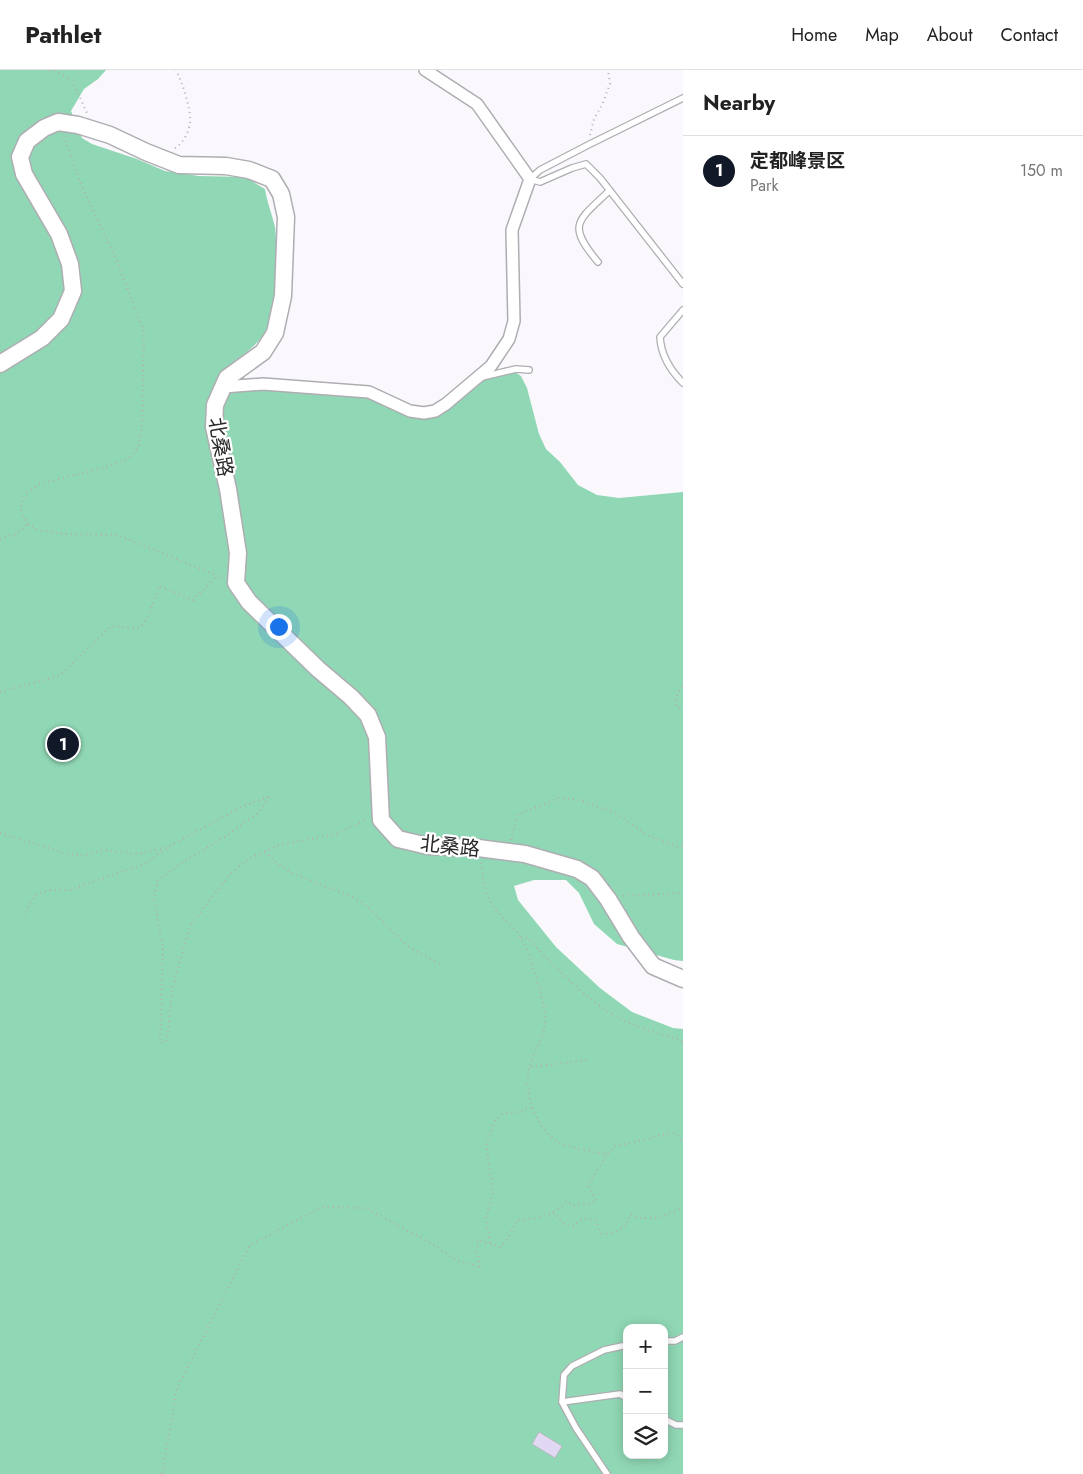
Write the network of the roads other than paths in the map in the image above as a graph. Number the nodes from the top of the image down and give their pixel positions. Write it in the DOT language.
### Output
graph roads {
  1 [pos="425,70"];
  2 [pos="683,98"];
  3 [pos="530,179"];
  4 [pos="609,190"];
  5 [pos="598,262"];
  6 [pos="683,284"];
  7 [pos="683,310"];
  8 [pos="0,364"];
  9 [pos="529,370"];
  10 [pos="476,379"];
  11 [pos="683,383"];
  12 [pos="223,388"];
  13 [pos="683,979"];
  14 [pos="683,1336"];
  15 [pos="668,1341"];
  16 [pos="623,1346"];
  17 [pos="623,1396"];
  18 [pos="562,1402"];
  19 [pos="668,1420"];
  20 [pos="683,1425"];
  21 [pos="606,1474"];
  1 -- 3 [label="street"];
  2 -- 3 [label="lane"];
  3 -- 4 [label="lane"];
  3 -- 10 [label="street"];
  4 -- 5 [label="lane"];
  4 -- 6 [label="lane"];
  7 -- 11 [label="lane"];
  8 -- 12 [label="street, 北桑路"];
  9 -- 10 [label="lane"];
  10 -- 12 [label="street"];
  12 -- 13 [label="street, 北桑路"];
  14 -- 15 [label="lane"];
  16 -- 18 [label="lane"];
  17 -- 18 [label="lane"];
  18 -- 21 [label="lane"];
  19 -- 20 [label="lane"];
}
